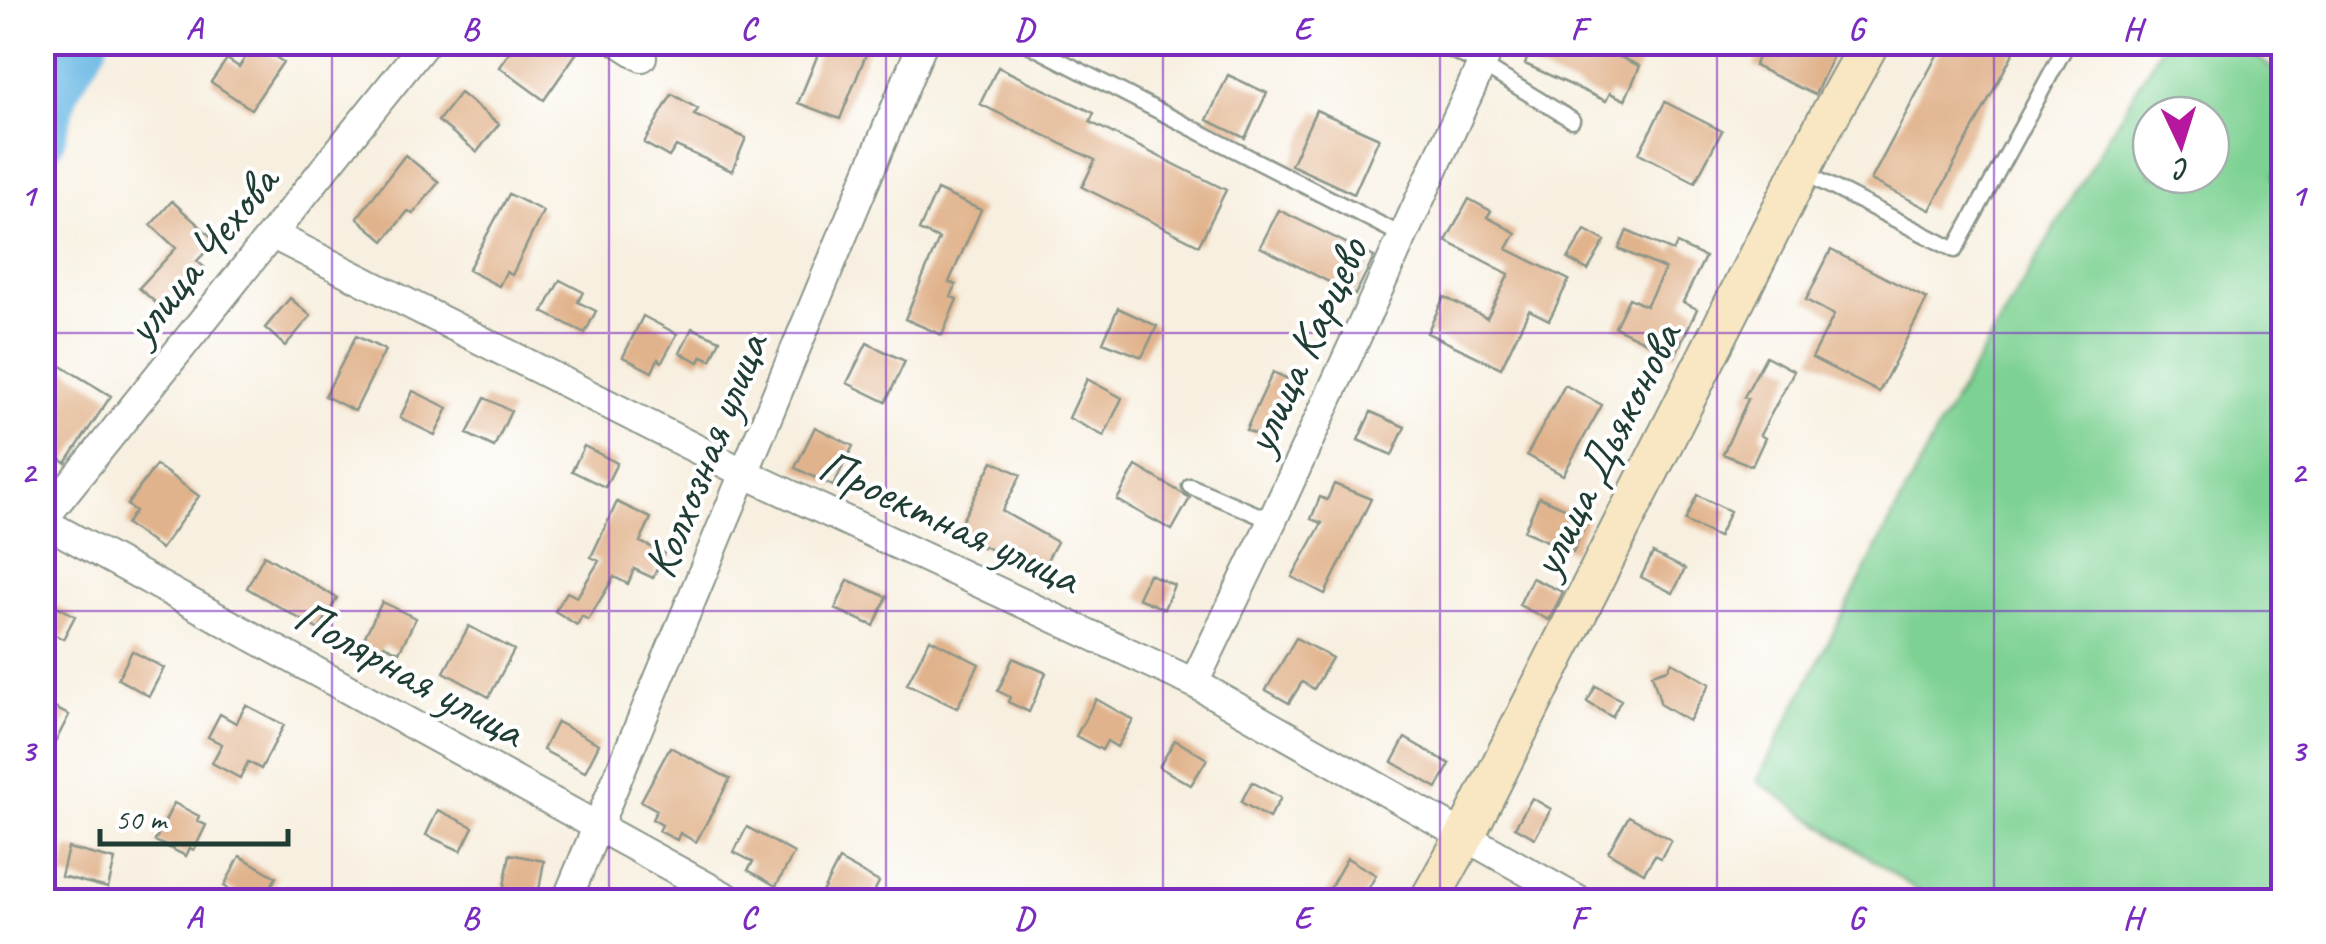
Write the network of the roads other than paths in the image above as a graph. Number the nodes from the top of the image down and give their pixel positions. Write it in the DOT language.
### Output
graph roads {
  1 [pos="426,42"];
  2 [pos="923,42"];
  3 [pos="1024,42"];
  4 [pos="1435,42"];
  5 [pos="1870,42"];
  6 [pos="2068,42"];
  7 [pos="1487,54"];
  8 [pos="1572,120"];
  9 [pos="1800,171"];
  10 [pos="273,236"];
  11 [pos="1403,236"];
  12 [pos="746,474"];
  13 [pos="1190,486"];
  14 [pos="43,521"];
  15 [pos="1272,522"];
  16 [pos="1194,683"];
  17 [pos="599,827"];
  18 [pos="1466,834"];
  19 [pos="566,902"];
  20 [pos="734,902"];
  21 [pos="1428,902"];
  22 [pos="1581,902"];
  1 -- 10 [label="street, улица Чехова"];
  2 -- 12 [label="street, Колхозная улица"];
  3 -- 11 [label="lane"];
  4 -- 7 [label="lane"];
  5 -- 9 [label="main road, улица Дьяконова"];
  6 -- 9 [label="lane"];
  7 -- 8 [label="lane"];
  7 -- 11 [label="street, улица Карцево"];
  9 -- 18 [label="main road, улица Дьяконова"];
  10 -- 12 [label="street, Проектная улица"];
  10 -- 14 [label="street, улица Чехова"];
  11 -- 15 [label="street, улица Карцево"];
  12 -- 16 [label="street, Проектная улица"];
  12 -- 17 [label="street, Колхозная улица"];
  13 -- 15 [label="lane"];
  14 -- 17 [label="street, Полярная улица"];
  15 -- 16 [label="street, улица Карцево"];
  16 -- 18 [label="street, Проектная улица"];
  17 -- 19 [label="street, Колхозная улица"];
  17 -- 20 [label="street, Полярная улица"];
  18 -- 21 [label="main road, улица Дьяконова"];
  18 -- 22 [label="street, Проектная улица"];
}
